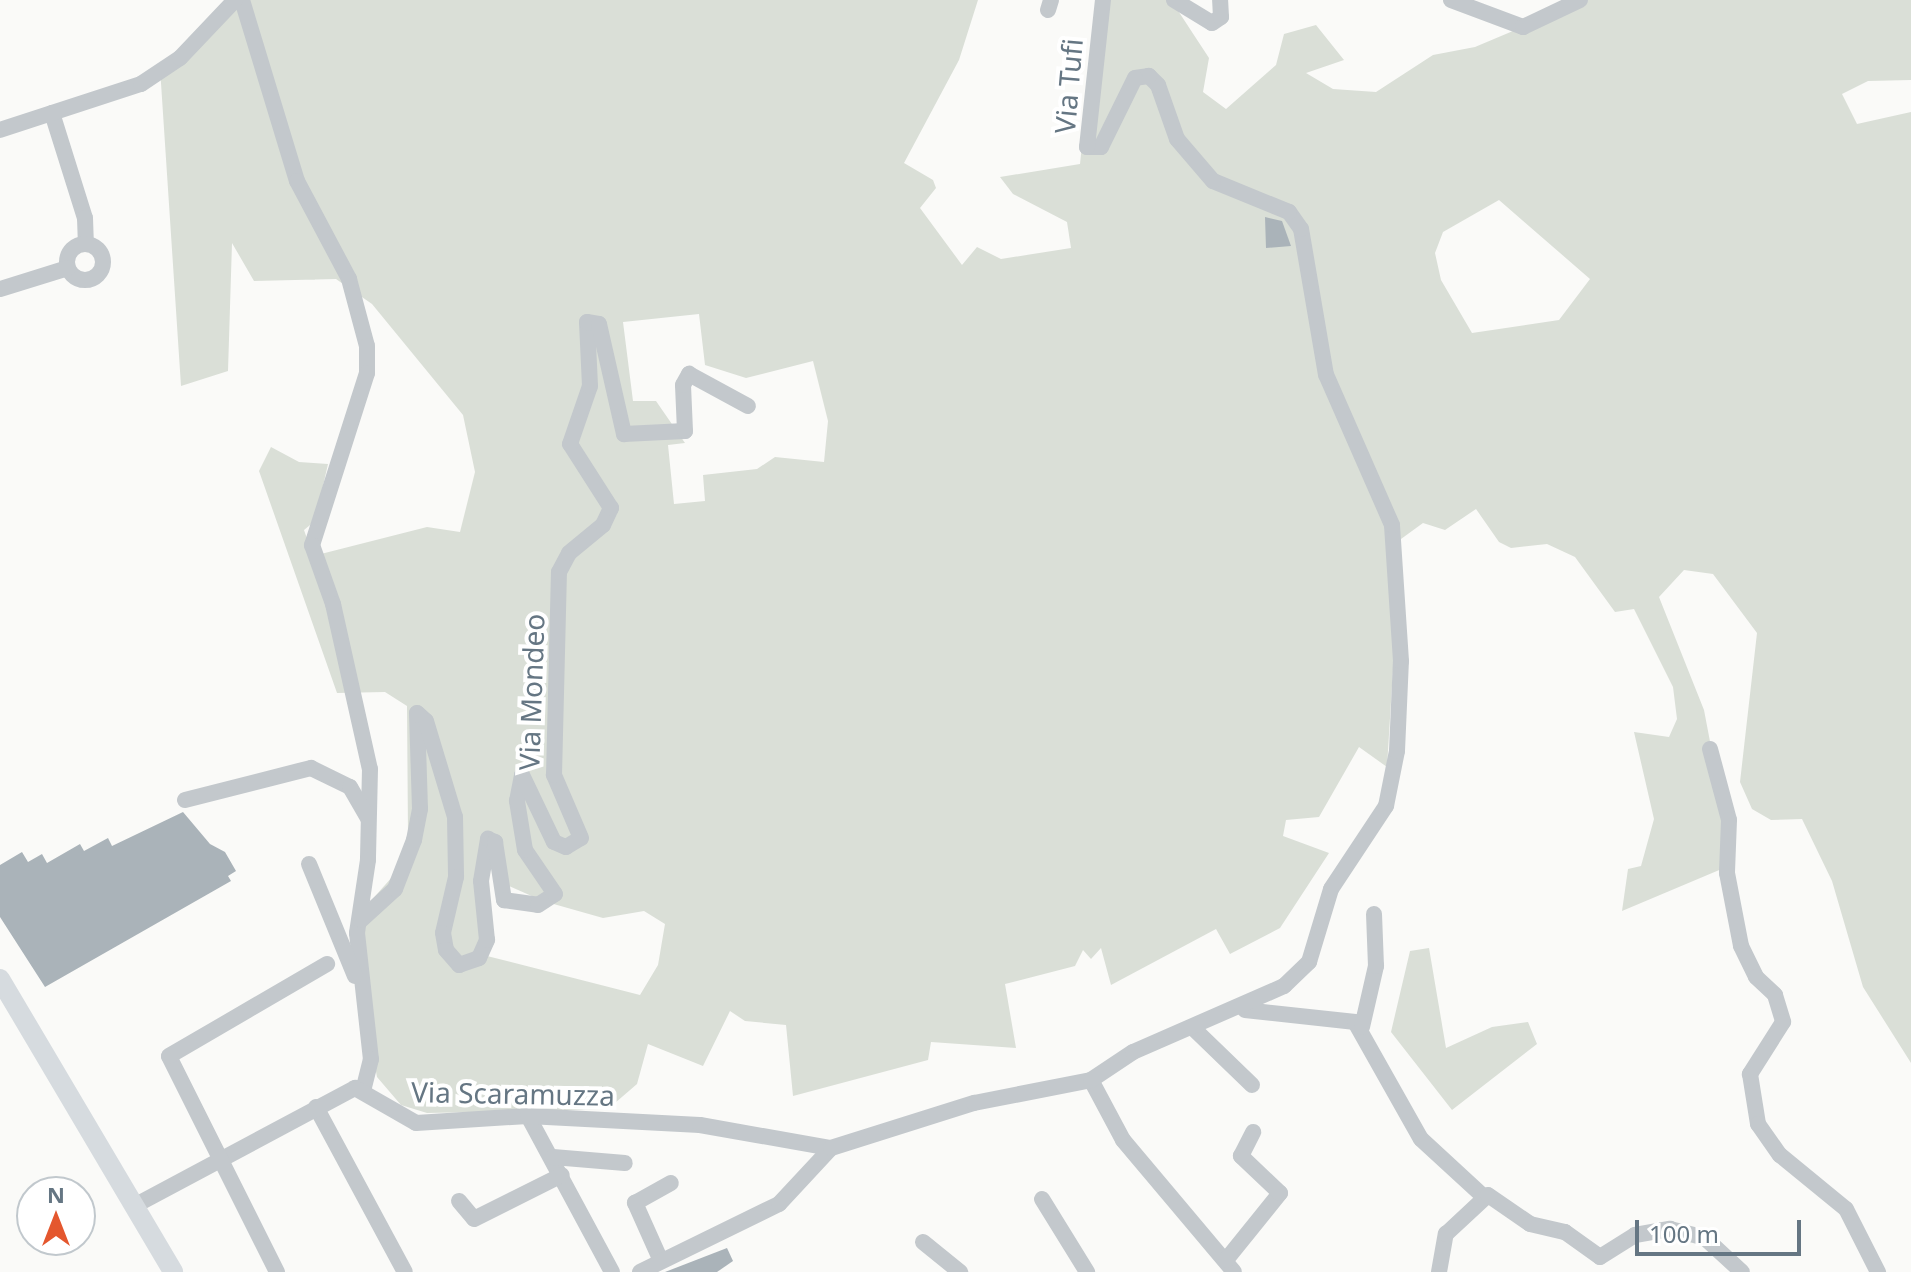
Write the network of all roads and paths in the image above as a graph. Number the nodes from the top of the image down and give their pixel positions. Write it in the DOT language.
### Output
graph roads {
  1 [pos="235,0"];
  2 [pos="242,0"];
  3 [pos="1103,0"];
  4 [pos="1174,0"];
  5 [pos="1220,0"];
  6 [pos="1451,0"];
  7 [pos="1580,0"];
  8 [pos="52,113"];
  9 [pos="0,130"];
  10 [pos="86,244"];
  11 [pos="68,268"];
  12 [pos="0,289"];
  13 [pos="748,406"];
  14 [pos="1710,749"];
  15 [pos="185,800"];
  16 [pos="369,820"];
  17 [pos="309,864"];
  18 [pos="1374,914"];
  19 [pos="361,920"];
  20 [pos="327,964"];
  21 [pos="1,985"];
  22 [pos="359,985"];
  23 [pos="1235,1012"];
  24 [pos="1362,1027"];
  25 [pos="1193,1028"];
  26 [pos="1091,1080"];
  27 [pos="1252,1085"];
  28 [pos="363,1090"];
  29 [pos="316,1107"];
  30 [pos="528,1116"];
  31 [pos="1253,1132"];
  32 [pos="831,1148"];
  33 [pos="553,1157"];
  34 [pos="220,1162"];
  35 [pos="625,1163"];
  36 [pos="562,1175"];
  37 [pos="671,1183"];
  38 [pos="1483,1196"];
  39 [pos="1042,1199"];
  40 [pos="459,1201"];
  41 [pos="134,1206"];
  42 [pos="923,1242"];
  43 [pos="661,1261"];
  44 [pos="1230,1266"];
  45 [pos="173,1272"];
  46 [pos="277,1272"];
  47 [pos="405,1272"];
  48 [pos="612,1272"];
  49 [pos="640,1272"];
  50 [pos="960,1272"];
  51 [pos="1087,1272"];
  52 [pos="1439,1272"];
  53 [pos="1742,1272"];
  54 [pos="1878,1272"];
  1 -- 8 [label="street"];
  2 -- 16 [label="street"];
  3 -- 23 [label="street, Via Tufi"];
  4 -- 5 [label="street"];
  6 -- 7 [label="street"];
  8 -- 9 [label="street"];
  8 -- 10 [label="street"];
  10 -- 11 [label="street"];
  10 -- 11 [label="street"];
  11 -- 12 [label="street"];
  13 -- 19 [label="street, Via Mondeo"];
  14 -- 54 [label="street"];
  15 -- 16 [label="street"];
  16 -- 19 [label="street"];
  17 -- 22 [label="street"];
  18 -- 24 [label="street"];
  19 -- 22 [label="street"];
  20 -- 34 [label="street"];
  21 -- 41 [label="main road"];
  22 -- 28 [label="street"];
  23 -- 24 [label="street"];
  23 -- 25 [label="street"];
  24 -- 38 [label="street"];
  25 -- 26 [label="street"];
  25 -- 27 [label="street"];
  26 -- 32 [label="street"];
  26 -- 44 [label="street"];
  28 -- 29 [label="street"];
  28 -- 30 [label="street, Via Scaramuzza"];
  29 -- 34 [label="street"];
  29 -- 47 [label="street"];
  30 -- 32 [label="street, Via Scaramuzza"];
  30 -- 33 [label="street"];
  31 -- 44 [label="street"];
  32 -- 43 [label="street"];
  33 -- 35 [label="street"];
  33 -- 36 [label="street"];
  34 -- 41 [label="street"];
  34 -- 46 [label="street"];
  36 -- 40 [label="street"];
  36 -- 48 [label="street"];
  37 -- 43 [label="street"];
  38 -- 52 [label="street"];
  38 -- 53 [label="street"];
  39 -- 51 [label="street"];
  41 -- 45 [label="main road"];
  42 -- 50 [label="street"];
  43 -- 49 [label="street"];
}
